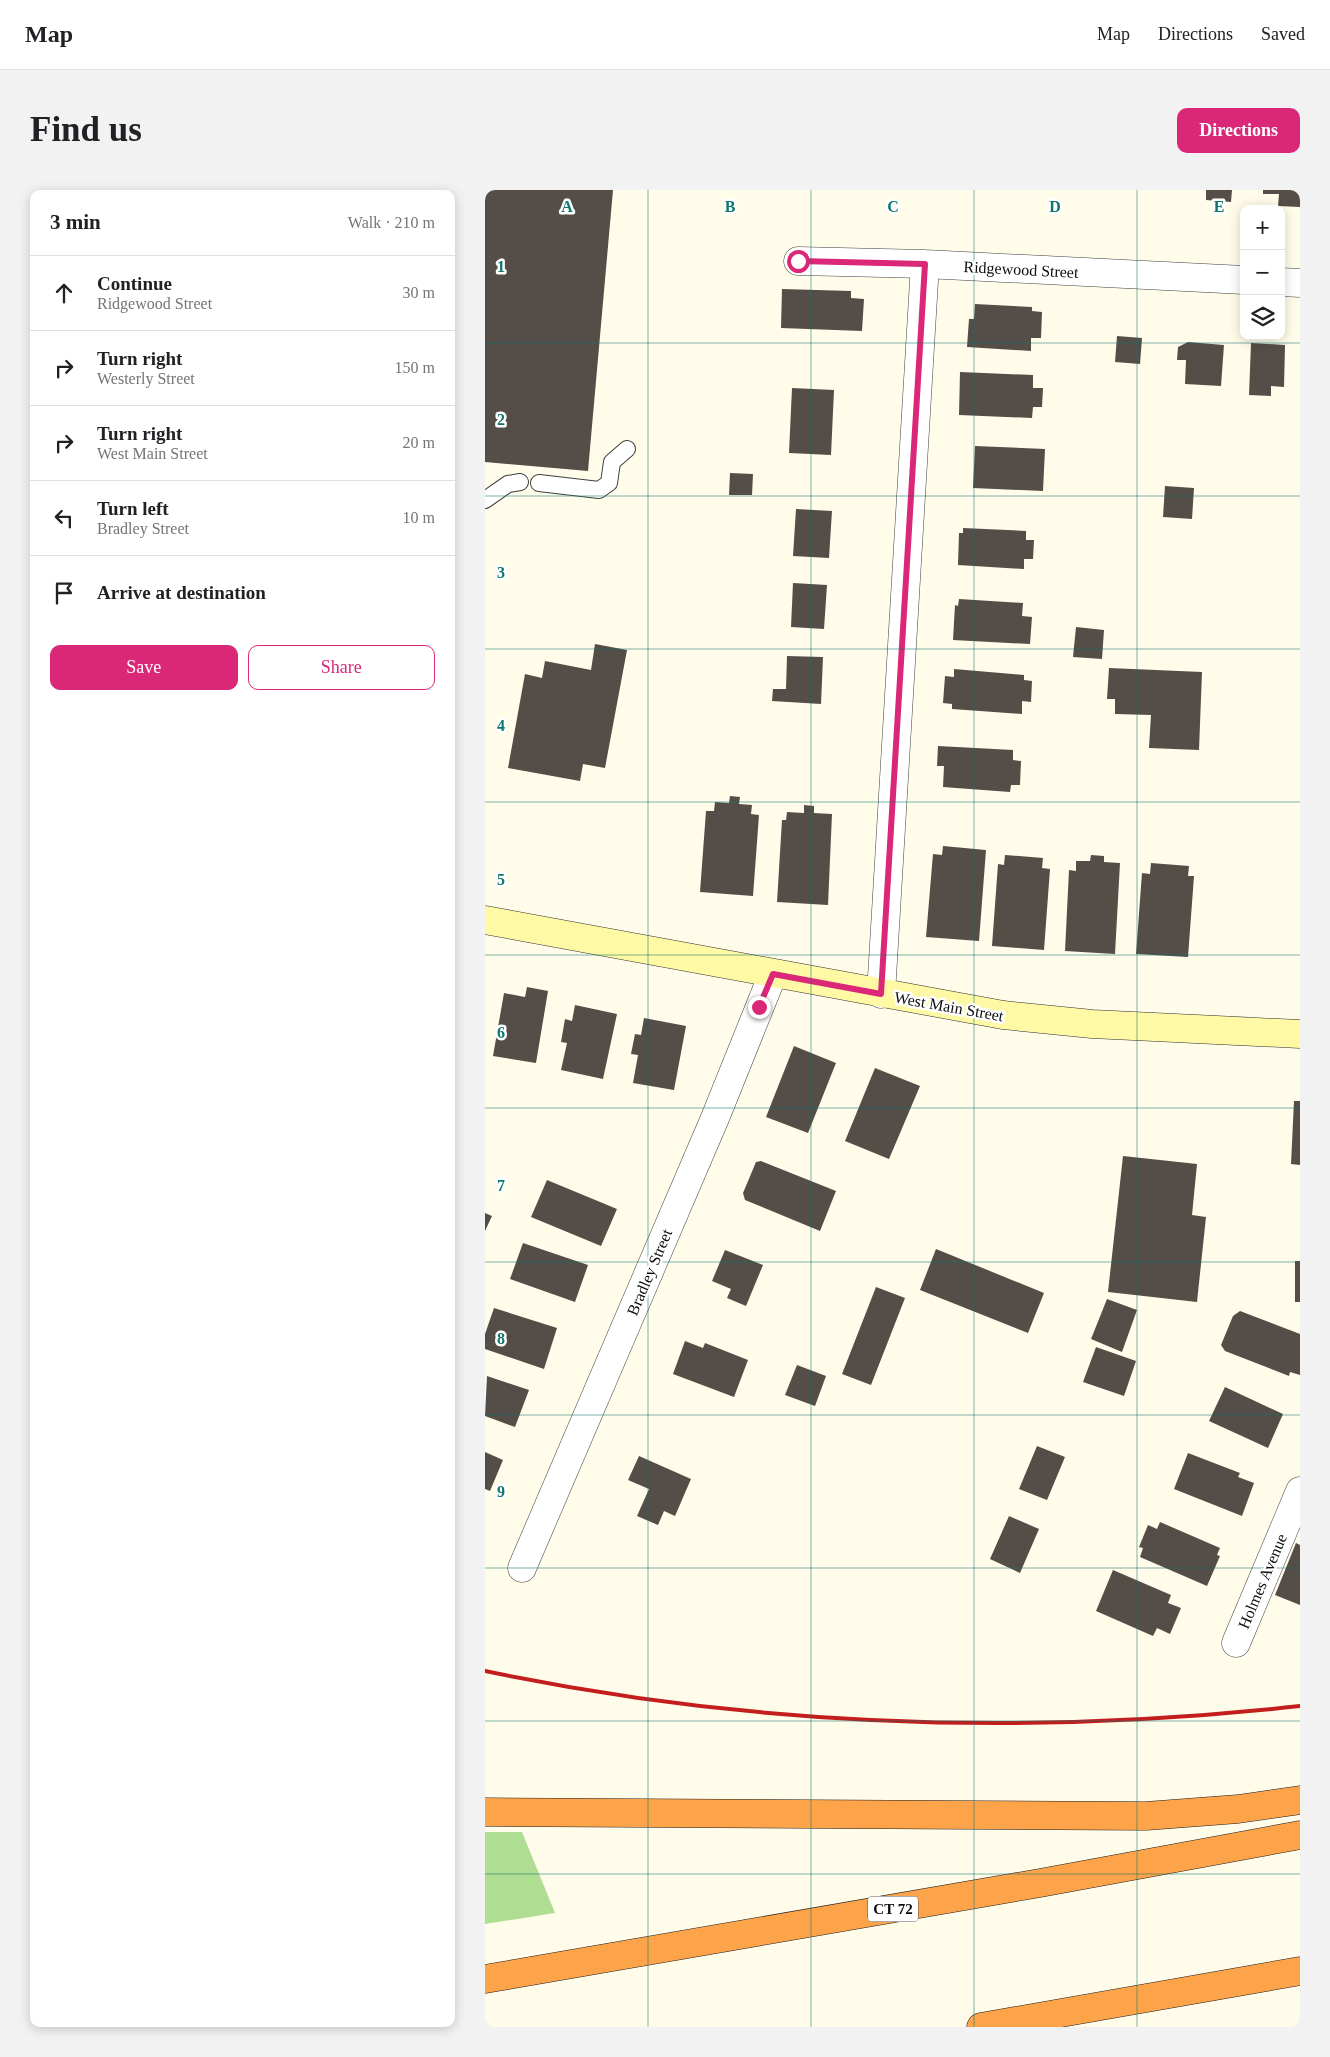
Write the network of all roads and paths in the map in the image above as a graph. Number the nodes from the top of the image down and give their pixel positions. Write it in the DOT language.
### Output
graph roads {
  1 [pos="798,261"];
  2 [pos="925,264"];
  3 [pos="1240,280"];
  4 [pos="1285,282"];
  5 [pos="1300,283"];
  6 [pos="627,449"];
  7 [pos="520,482"];
  8 [pos="539,483"];
  9 [pos="485,500"];
  10 [pos="485,920"];
  11 [pos="773,974"];
  12 [pos="881,994"];
  13 [pos="1300,1034"];
  14 [pos="1300,1491"];
  15 [pos="522,1568"];
  16 [pos="1236,1643"];
  17 [pos="1300,1800"];
  18 [pos="485,1812"];
  19 [pos="1300,1836"];
  20 [pos="1300,1971"];
  21 [pos="485,1979"];
  22 [pos="981,2027"];
  1 -- 2 [label="street, Ridgewood Street"];
  2 -- 3 [label="street, Ridgewood Street"];
  2 -- 12 [label="street"];
  4 -- 5 [label="street"];
  6 -- 8 [label="lane"];
  7 -- 9 [label="lane"];
  10 -- 11 [label="main road, West Main Street"];
  11 -- 12 [label="main road, West Main Street"];
  11 -- 15 [label="street, Bradley Street"];
  12 -- 13 [label="main road, West Main Street"];
  14 -- 16 [label="street, Holmes Avenue"];
  17 -- 18 [label="highway"];
  19 -- 21 [label="highway, CT 72"];
  20 -- 22 [label="highway"];
}
